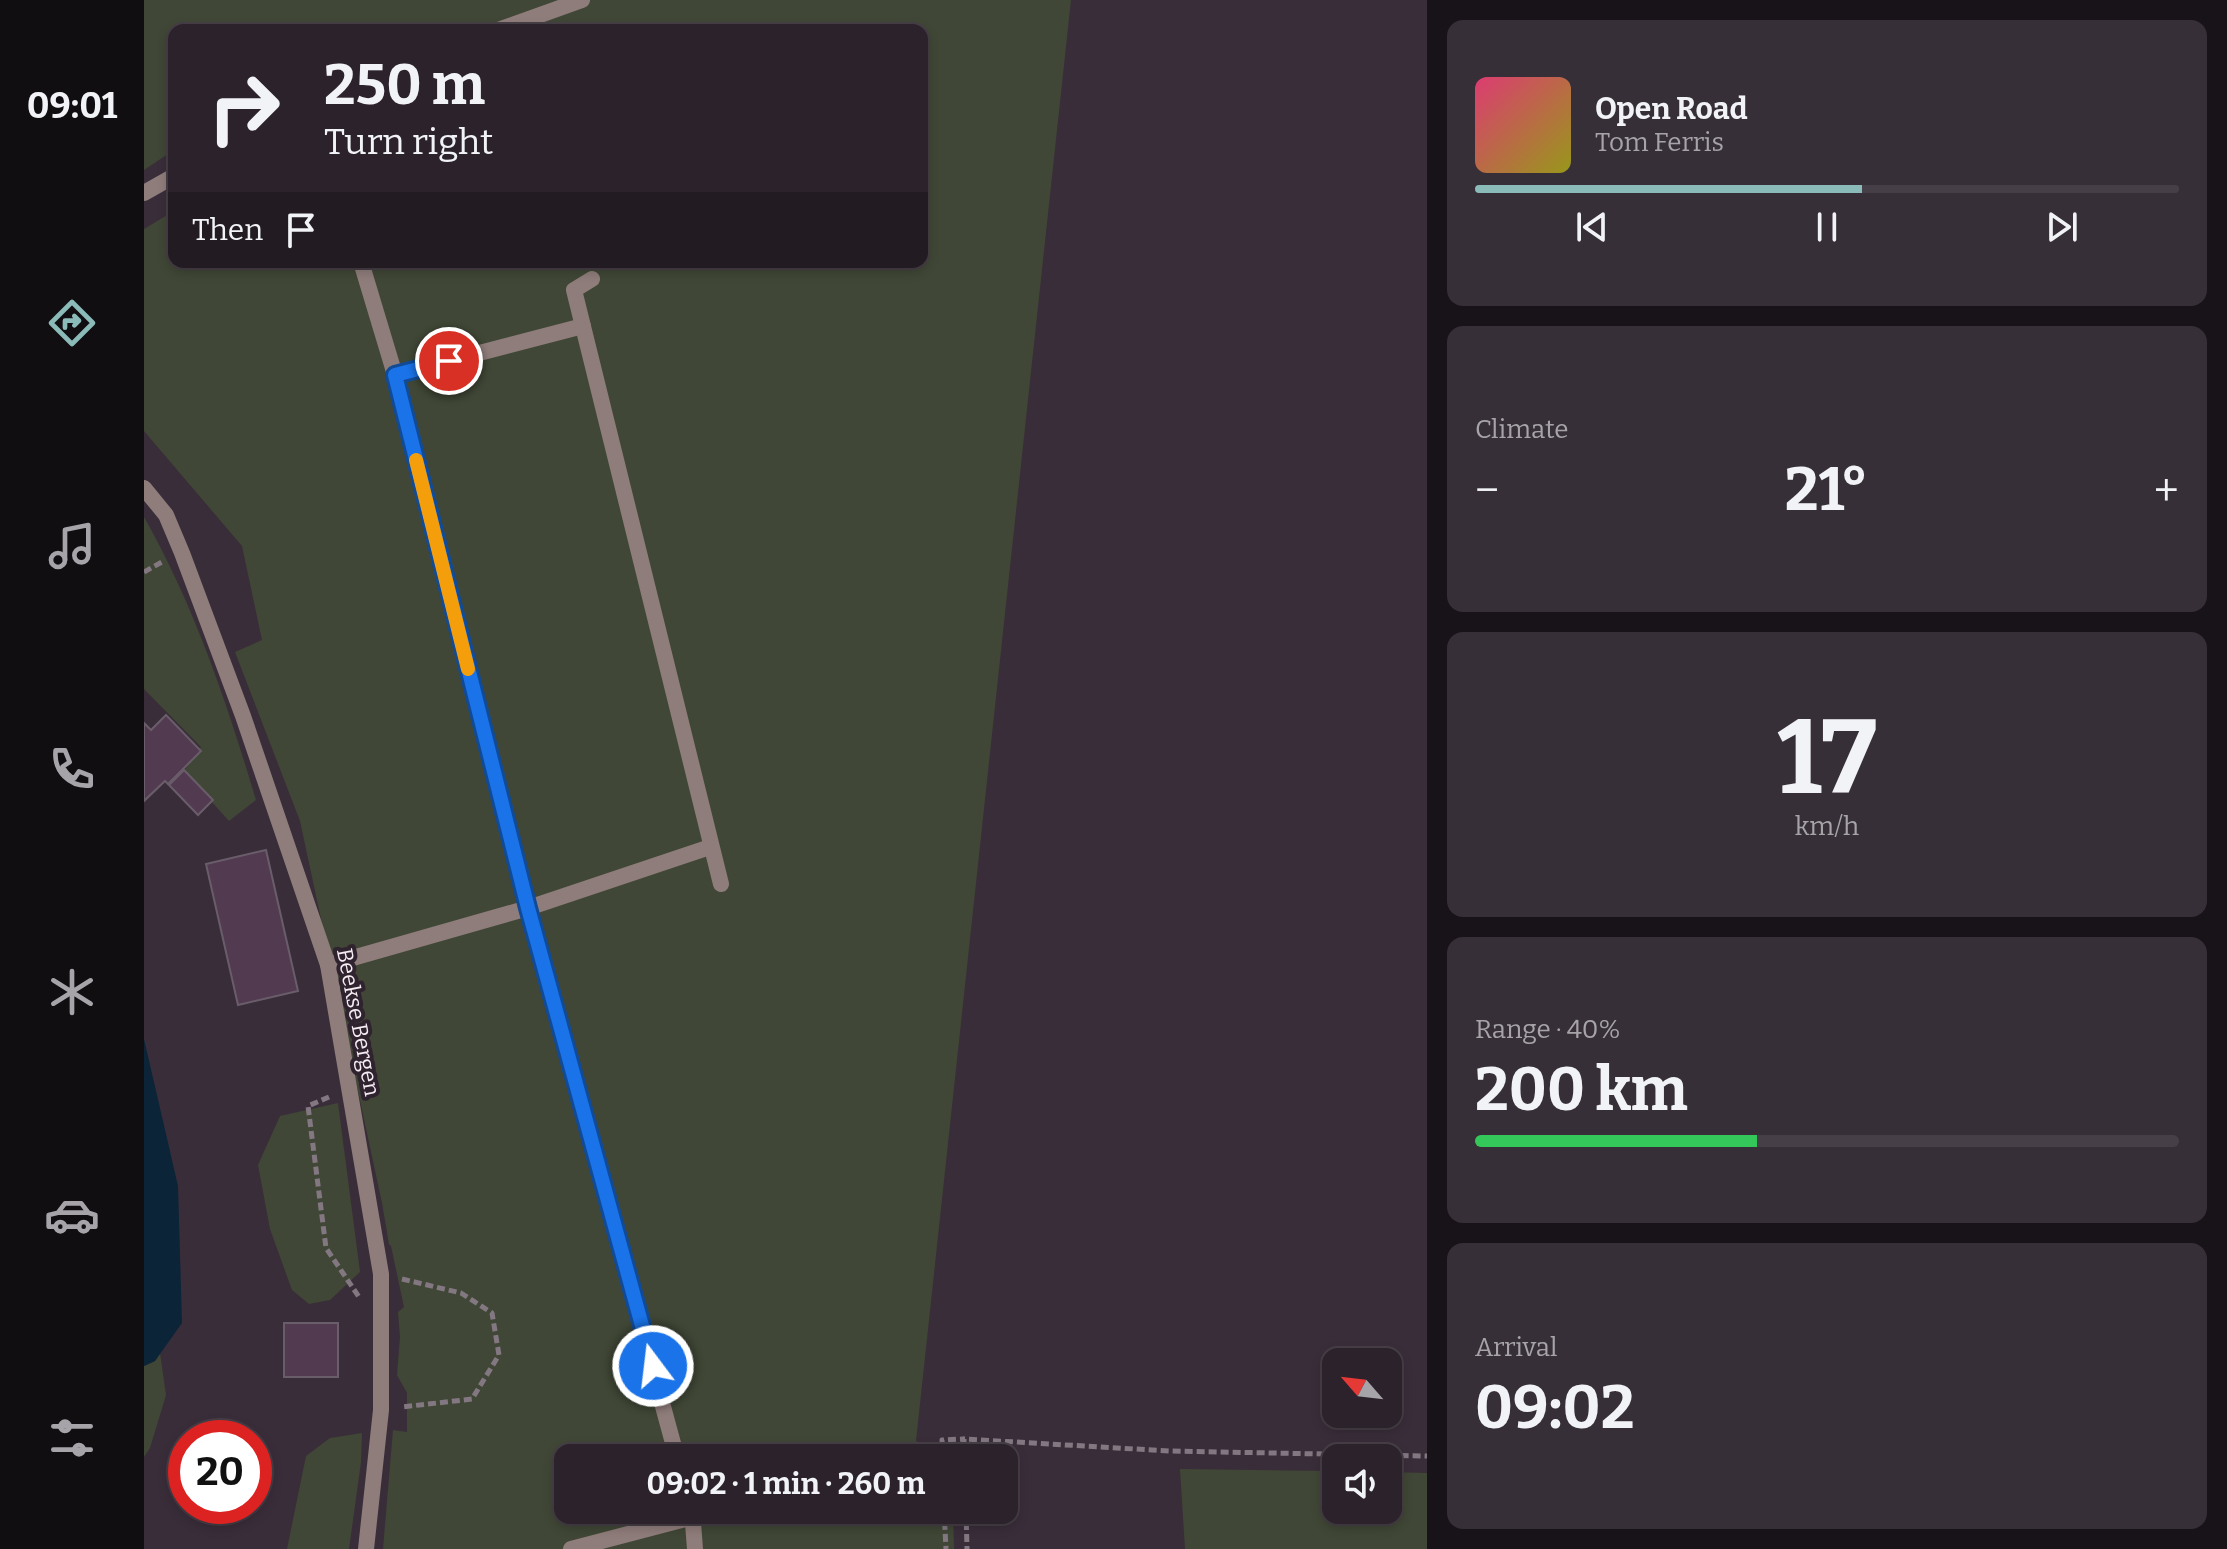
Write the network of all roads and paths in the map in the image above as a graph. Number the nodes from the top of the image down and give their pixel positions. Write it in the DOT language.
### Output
graph roads {
  1 [pos="582,0"];
  2 [pos="515,24"];
  3 [pos="168,179"];
  4 [pos="144,193"];
  5 [pos="363,268"];
  6 [pos="592,279"];
  7 [pos="583,326"];
  8 [pos="395,375"];
  9 [pos="144,488"];
  10 [pos="710,847"];
  11 [pos="721,884"];
  12 [pos="528,908"];
  13 [pos="328,965"];
  14 [pos="350,1089"];
  15 [pos="381,1274"];
  16 [pos="381,1315"];
  17 [pos="381,1410"];
  18 [pos="964,1439"];
  19 [pos="673,1444"];
  20 [pos="942,1444"];
  21 [pos="964,1444"];
  22 [pos="1427,1456"];
  23 [pos="655,1524"];
  24 [pos="693,1524"];
  25 [pos="945,1524"];
  26 [pos="966,1524"];
  27 [pos="366,1549"];
  28 [pos="571,1549"];
  29 [pos="695,1549"];
  30 [pos="946,1549"];
  31 [pos="967,1549"];
  1 -- 2 [label="street"];
  3 -- 4 [label="street"];
  5 -- 8 [label="street"];
  6 -- 7 [label="street"];
  7 -- 8 [label="street"];
  7 -- 10 [label="street"];
  8 -- 12 [label="street"];
  9 -- 13 [label="street, Beekse Bergen"];
  10 -- 11 [label="street"];
  10 -- 12 [label="street"];
  12 -- 13 [label="street"];
  12 -- 19 [label="street"];
  13 -- 14 [label="street, Beekse Bergen"];
  14 -- 15 [label="street, Beekse Bergen"];
  14 -- 16 [label="path"];
  15 -- 16 [label="street, Beekse Bergen"];
  15 -- 17 [label="path"];
  16 -- 17 [label="street, Beekse Bergen"];
  17 -- 27 [label="street, Beekse Bergen"];
  18 -- 20 [label="path"];
  18 -- 21 [label="path"];
  18 -- 22 [label="path"];
  23 -- 28 [label="street"];
  24 -- 29 [label="street"];
  25 -- 30 [label="path"];
  26 -- 31 [label="path"];
}
